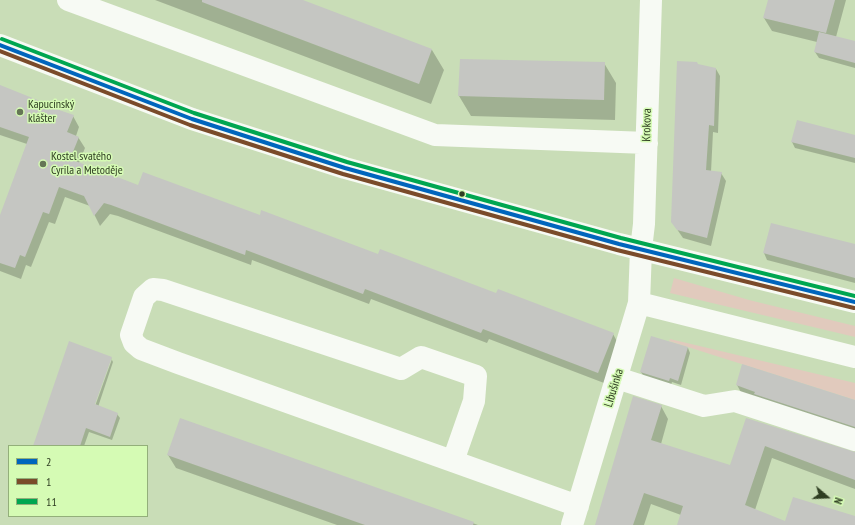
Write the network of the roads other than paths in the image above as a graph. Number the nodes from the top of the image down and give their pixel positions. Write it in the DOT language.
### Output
graph roads {
  1 [pos="68,0"];
  2 [pos="651,0"];
  3 [pos="0,45"];
  4 [pos="647,143"];
  5 [pos="641,249"];
  6 [pos="855,302"];
  7 [pos="639,304"];
  8 [pos="855,357"];
  9 [pos="617,378"];
  10 [pos="855,440"];
  11 [pos="453,461"];
  12 [pos="575,515"];
  1 -- 4 [label="street"];
  2 -- 4 [label="street, Krokova"];
  3 -- 5 [label="street"];
  4 -- 5 [label="street, Krokova"];
  5 -- 6 [label="street"];
  5 -- 7 [label="street, Libušinka"];
  7 -- 8 [label="street"];
  7 -- 9 [label="street, Libušinka"];
  9 -- 10 [label="street"];
  9 -- 12 [label="street, Libušinka"];
  11 -- 11 [label="street"];
  11 -- 12 [label="street"];
}
